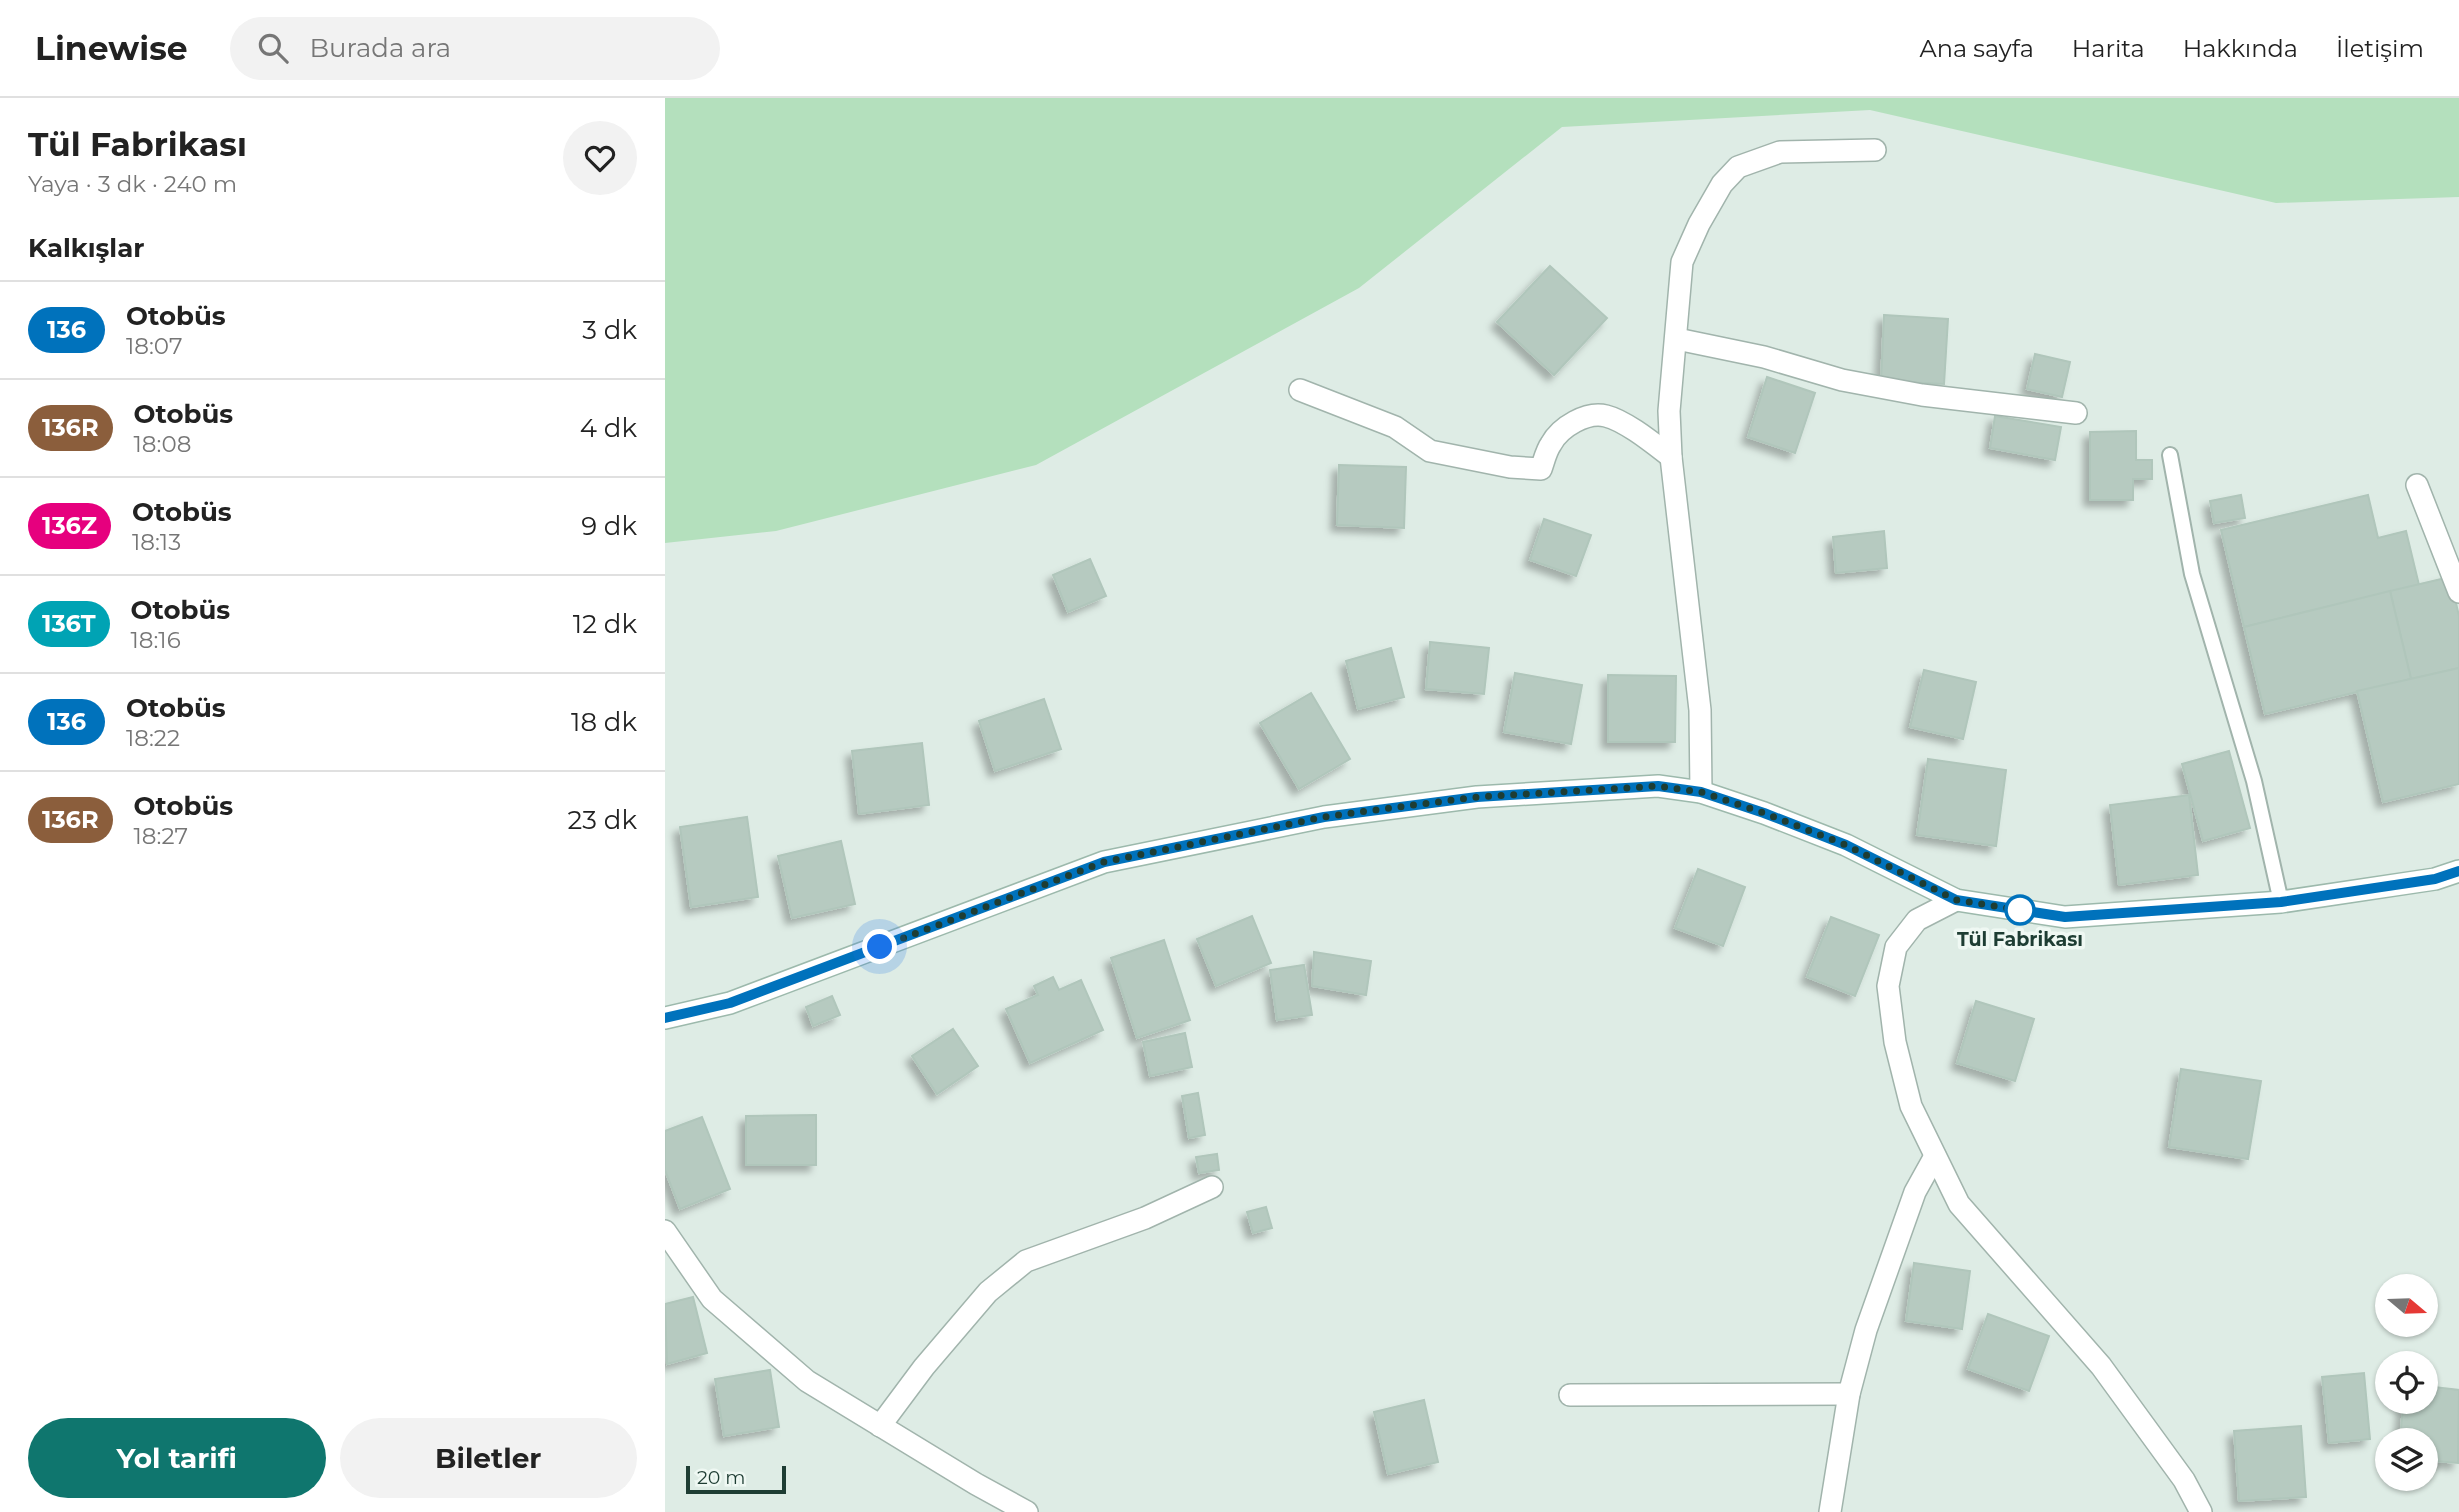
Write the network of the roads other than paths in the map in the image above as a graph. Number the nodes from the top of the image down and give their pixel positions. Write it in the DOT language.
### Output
graph roads {
  1 [pos="1875,150"];
  2 [pos="1677,339"];
  3 [pos="1300,390"];
  4 [pos="2076,413"];
  5 [pos="2170,455"];
  6 [pos="1671,457"];
  7 [pos="2417,485"];
  8 [pos="2459,592"];
  9 [pos="1701,792"];
  10 [pos="2459,871"];
  11 [pos="1956,900"];
  12 [pos="2281,902"];
  13 [pos="665,1018"];
  14 [pos="1935,1156"];
  15 [pos="1212,1187"];
  16 [pos="665,1231"];
  17 [pos="1849,1394"];
  18 [pos="1570,1395"];
  19 [pos="880,1426"];
  20 [pos="1027,1512"];
  21 [pos="1829,1512"];
  22 [pos="2201,1512"];
  1 -- 2 [label="street"];
  2 -- 4 [label="street"];
  2 -- 6 [label="street"];
  3 -- 6 [label="street"];
  5 -- 12 [label="lane"];
  6 -- 9 [label="street"];
  7 -- 8 [label="street"];
  9 -- 11 [label="street"];
  9 -- 13 [label="street"];
  10 -- 12 [label="street"];
  11 -- 12 [label="street"];
  11 -- 14 [label="street"];
  14 -- 17 [label="street"];
  14 -- 22 [label="street"];
  15 -- 19 [label="street"];
  16 -- 19 [label="street"];
  17 -- 18 [label="street"];
  17 -- 21 [label="street"];
  19 -- 20 [label="street"];
}
